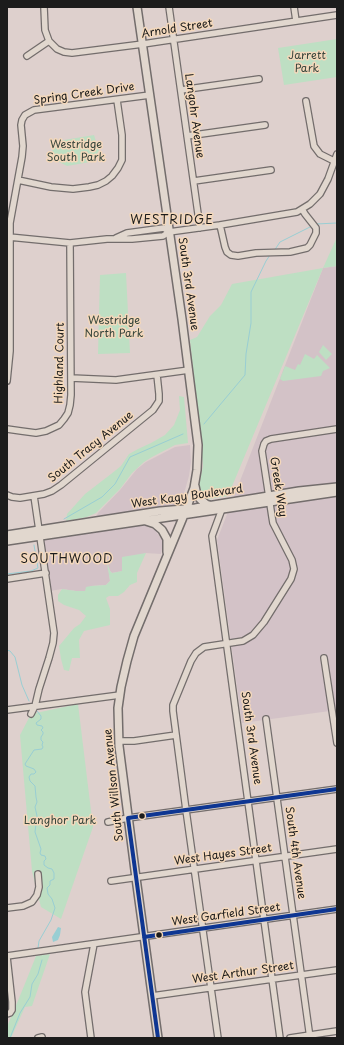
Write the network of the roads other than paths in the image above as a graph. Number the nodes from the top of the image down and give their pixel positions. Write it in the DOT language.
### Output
graph roads {
  1 [pos="44,7"];
  2 [pos="138,7"];
  3 [pos="169,7"];
  4 [pos="294,7"];
  5 [pos="337,15"];
  6 [pos="296,21"];
  7 [pos="173,40"];
  8 [pos="49,41"];
  9 [pos="143,44"];
  10 [pos="28,56"];
  11 [pos="259,79"];
  12 [pos="181,90"];
  13 [pos="150,94"];
  14 [pos="117,100"];
  15 [pos="306,101"];
  16 [pos="265,125"];
  17 [pos="187,136"];
  18 [pos="337,154"];
  19 [pos="334,161"];
  20 [pos="271,170"];
  21 [pos="18,180"];
  22 [pos="194,181"];
  23 [pos="302,209"];
  24 [pos="220,225"];
  25 [pos="200,228"];
  26 [pos="169,232"];
  27 [pos="9,236"];
  28 [pos="70,243"];
  29 [pos="188,370"];
  30 [pos="157,375"];
  31 [pos="71,378"];
  32 [pos="7,381"];
  33 [pos="7,429"];
  34 [pos="337,429"];
  35 [pos="195,485"];
  36 [pos="337,487"];
  37 [pos="337,492"];
  38 [pos="7,495"];
  39 [pos="34,496"];
  40 [pos="269,499"];
  41 [pos="212,506"];
  42 [pos="222,509"];
  43 [pos="185,512"];
  44 [pos="144,520"];
  45 [pos="40,533"];
  46 [pos="7,535"];
  47 [pos="7,541"];
  48 [pos="167,554"];
  49 [pos="46,573"];
  50 [pos="7,579"];
  51 [pos="227,644"];
  52 [pos="324,658"];
  53 [pos="120,695"];
  54 [pos="35,706"];
  55 [pos="7,710"];
  56 [pos="31,714"];
  57 [pos="266,719"];
  58 [pos="176,735"];
  59 [pos="119,741"];
  60 [pos="337,743"];
  61 [pos="337,789"];
  62 [pos="277,797"];
  63 [pos="248,802"];
  64 [pos="186,810"];
  65 [pos="128,818"];
  66 [pos="108,822"];
  67 [pos="337,849"];
  68 [pos="285,856"];
  69 [pos="256,861"];
  70 [pos="195,869"];
  71 [pos="38,874"];
  72 [pos="136,878"];
  73 [pos="112,881"];
  74 [pos="7,908"];
  75 [pos="337,909"];
  76 [pos="294,916"];
  77 [pos="264,920"];
  78 [pos="202,929"];
  79 [pos="144,937"];
  80 [pos="94,944"];
  81 [pos="7,957"];
  82 [pos="337,970"];
  83 [pos="301,975"];
  84 [pos="272,980"];
  85 [pos="211,988"];
  86 [pos="152,996"];
  87 [pos="7,1014"];
  88 [pos="337,1031"];
  89 [pos="310,1036"];
  90 [pos="91,1038"];
  91 [pos="158,1038"];
  92 [pos="218,1038"];
  93 [pos="280,1038"];
  94 [pos="290,1038"];
  1 -- 8 [label="street"];
  2 -- 9 [label="main road, South 3rd Avenue"];
  3 -- 7 [label="street, Langohr Avenue"];
  4 -- 6 [label="street"];
  5 -- 6 [label="street, Arnold Street"];
  6 -- 7 [label="street, Arnold Street"];
  7 -- 9 [label="street, Arnold Street"];
  7 -- 12 [label="street, Langohr Avenue"];
  8 -- 9 [label="street, Arnold Street"];
  8 -- 10 [label="street"];
  9 -- 13 [label="main road, South 3rd Avenue"];
  11 -- 12 [label="street"];
  12 -- 17 [label="street, Langohr Avenue"];
  13 -- 14 [label="street, Spring Creek Drive"];
  13 -- 26 [label="main road, South 3rd Avenue"];
  14 -- 21 [label="street, Spring Creek Drive"];
  14 -- 21 [label="street"];
  15 -- 19 [label="street"];
  16 -- 17 [label="street"];
  17 -- 22 [label="street, Langohr Avenue"];
  18 -- 19 [label="street"];
  19 -- 23 [label="street"];
  20 -- 22 [label="street"];
  21 -- 27 [label="street, Spring Creek Drive"];
  22 -- 25 [label="street, Langohr Avenue"];
  23 -- 24 [label="street"];
  23 -- 24 [label="street"];
  24 -- 25 [label="street"];
  25 -- 26 [label="street"];
  26 -- 28 [label="street"];
  26 -- 29 [label="main road, South 3rd Avenue"];
  27 -- 28 [label="street"];
  27 -- 32 [label="street, Spring Creek Drive"];
  28 -- 31 [label="street, Highland Court"];
  29 -- 30 [label="street"];
  29 -- 35 [label="main road, South 3rd Avenue"];
  30 -- 31 [label="street"];
  30 -- 39 [label="street, South Tracy Avenue"];
  31 -- 33 [label="street, Highland Court"];
  34 -- 40 [label="street, Greek Way"];
  35 -- 41 [label="main road"];
  35 -- 43 [label="main road, South 3rd Avenue"];
  36 -- 40 [label="main road, West Kagy Boulevard"];
  37 -- 40 [label="main road, West Kagy Boulevard"];
  38 -- 39 [label="street"];
  39 -- 45 [label="street"];
  40 -- 41 [label="main road, West Kagy Boulevard"];
  40 -- 42 [label="main road, West Kagy Boulevard"];
  40 -- 51 [label="street, Greek Way"];
  41 -- 43 [label="main road, West Kagy Boulevard"];
  42 -- 43 [label="main road, West Kagy Boulevard"];
  42 -- 51 [label="street, South 3rd Avenue"];
  43 -- 44 [label="main road, West Kagy Boulevard"];
  43 -- 45 [label="main road, West Kagy Boulevard"];
  43 -- 48 [label="main road, South Willson Avenue"];
  44 -- 45 [label="main road, West Kagy Boulevard"];
  44 -- 48 [label="main road"];
  45 -- 46 [label="main road"];
  45 -- 47 [label="main road"];
  45 -- 49 [label="street"];
  48 -- 53 [label="main road, South Willson Avenue"];
  49 -- 50 [label="street"];
  49 -- 54 [label="street"];
  51 -- 58 [label="street, Greek Way"];
  51 -- 63 [label="street, South 3rd Avenue"];
  52 -- 60 [label="street"];
  53 -- 54 [label="street"];
  53 -- 59 [label="main road, South Willson Avenue"];
  54 -- 55 [label="street"];
  54 -- 56 [label="street"];
  57 -- 62 [label="street, South 4th Avenue"];
  58 -- 59 [label="street"];
  58 -- 64 [label="street, Greek Way"];
  59 -- 65 [label="main road, South Willson Avenue"];
  61 -- 62 [label="street"];
  62 -- 63 [label="street"];
  62 -- 68 [label="street, South 4th Avenue"];
  63 -- 64 [label="street"];
  63 -- 69 [label="street, South 3rd Avenue"];
  64 -- 65 [label="street"];
  64 -- 70 [label="street, Greek Way"];
  65 -- 66 [label="street"];
  65 -- 72 [label="main road, South Willson Avenue"];
  67 -- 68 [label="street, West Hayes Street"];
  68 -- 69 [label="street, West Hayes Street"];
  68 -- 76 [label="street, South 4th Avenue"];
  69 -- 70 [label="street, West Hayes Street"];
  69 -- 77 [label="street, South 3rd Avenue"];
  70 -- 72 [label="street, West Hayes Street"];
  70 -- 78 [label="street, Greek Way"];
  71 -- 74 [label="street"];
  72 -- 73 [label="street, West Hayes Street"];
  72 -- 79 [label="main road, South Willson Avenue"];
  75 -- 76 [label="street, West Garfield Street"];
  76 -- 77 [label="street, West Garfield Street"];
  76 -- 83 [label="street, South 4th Avenue"];
  77 -- 78 [label="street, West Garfield Street"];
  77 -- 84 [label="street, South 3rd Avenue"];
  78 -- 79 [label="street, West Garfield Street"];
  78 -- 85 [label="street, Greek Way"];
  79 -- 80 [label="street, West Garfield Street"];
  79 -- 86 [label="main road, South Willson Avenue"];
  80 -- 81 [label="street, West Garfield Street"];
  80 -- 90 [label="street"];
  81 -- 87 [label="street"];
  82 -- 83 [label="street, West Arthur Street"];
  83 -- 84 [label="street, West Arthur Street"];
  83 -- 89 [label="street, South 4th Avenue"];
  84 -- 85 [label="street, West Arthur Street"];
  84 -- 93 [label="street, South 3rd Avenue"];
  85 -- 86 [label="street, West Arthur Street"];
  85 -- 92 [label="street, Greek Way"];
  86 -- 91 [label="main road, South Willson Avenue"];
  88 -- 89 [label="street"];
  89 -- 94 [label="street"];
}
